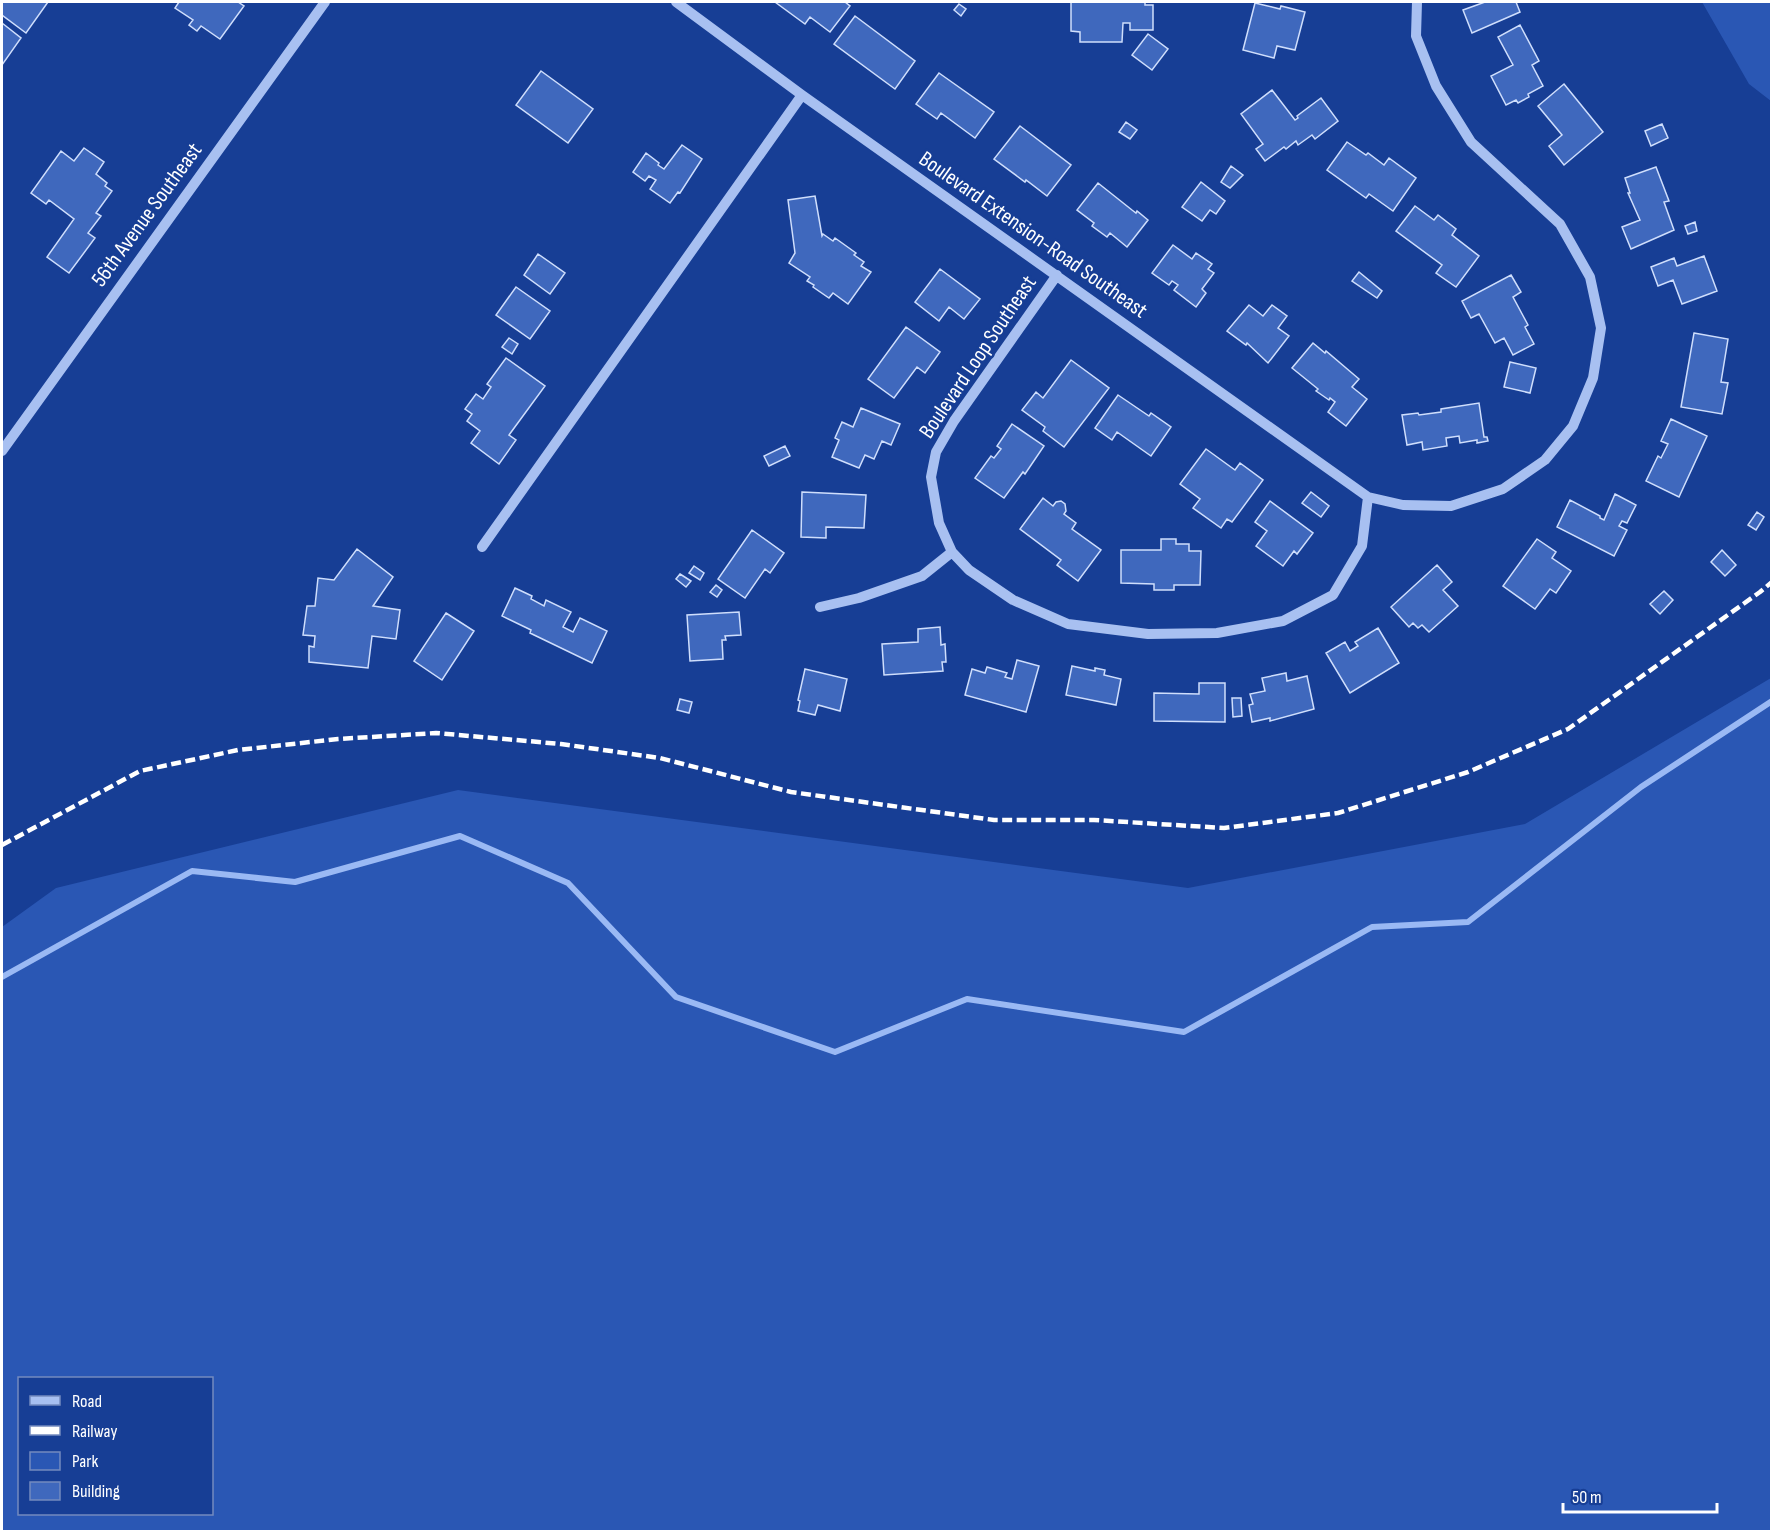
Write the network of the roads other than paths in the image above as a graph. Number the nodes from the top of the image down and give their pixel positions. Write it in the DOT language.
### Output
graph roads {
  1 [pos="325,2"];
  2 [pos="676,2"];
  3 [pos="1417,2"];
  4 [pos="802,95"];
  5 [pos="1057,275"];
  6 [pos="2,451"];
  7 [pos="1368,497"];
  8 [pos="482,547"];
  9 [pos="952,552"];
  10 [pos="820,607"];
  1 -- 6 [label="street, 56th Avenue Southeast"];
  2 -- 4 [label="street, Boulevard Extension-Road Southeast"];
  3 -- 7 [label="street"];
  4 -- 5 [label="street, Boulevard Extension-Road Southeast"];
  4 -- 8 [label="street"];
  5 -- 7 [label="street, Boulevard Extension-Road Southeast"];
  5 -- 9 [label="street, Boulevard Loop Southeast"];
  7 -- 9 [label="street, Boulevard Loop Southeast"];
  9 -- 10 [label="street"];
}
